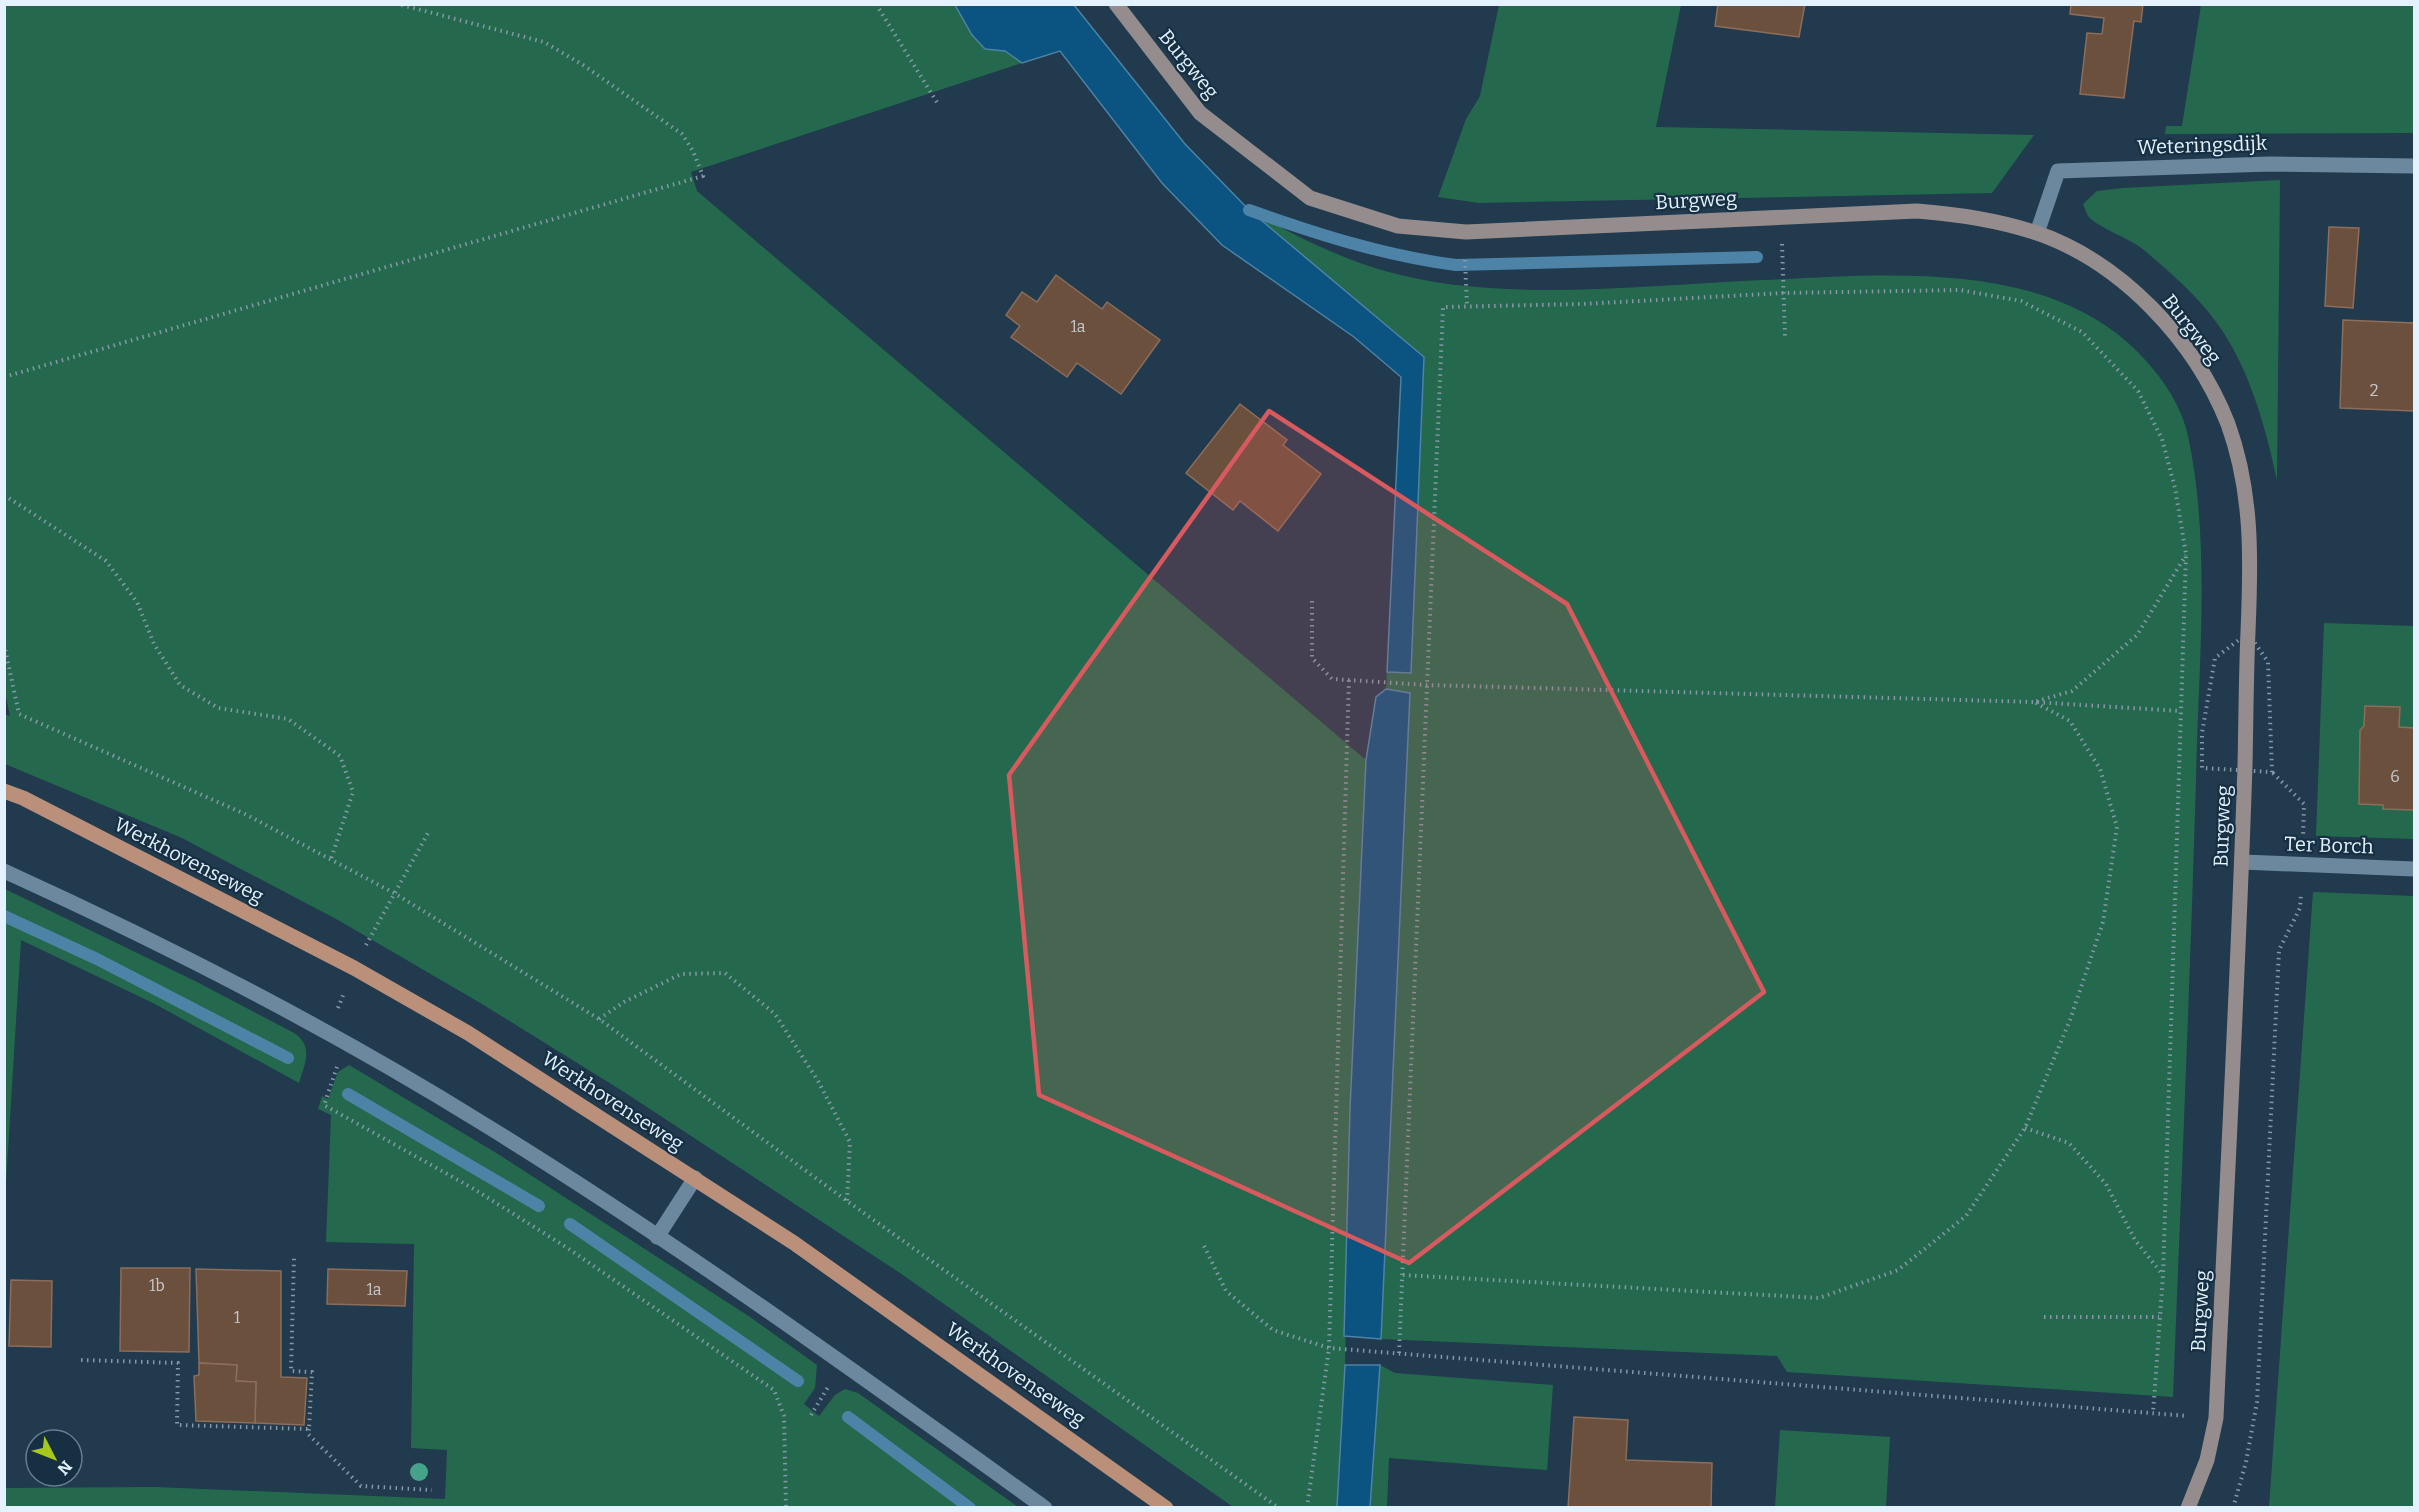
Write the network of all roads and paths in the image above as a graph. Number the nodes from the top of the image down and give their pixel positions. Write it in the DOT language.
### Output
graph roads {
  1 [pos="398,4"];
  2 [pos="876,4"];
  3 [pos="1116,4"];
  4 [pos="938,104"];
  5 [pos="2415,166"];
  6 [pos="1782,217"];
  7 [pos="2037,233"];
  8 [pos="1465,259"];
  9 [pos="1783,292"];
  10 [pos="1467,306"];
  11 [pos="1785,337"];
  12 [pos="4,376"];
  13 [pos="4,495"];
  14 [pos="2186,554"];
  15 [pos="1312,601"];
  16 [pos="4,644"];
  17 [pos="1349,678"];
  18 [pos="1427,685"];
  19 [pos="2034,702"];
  20 [pos="2180,711"];
  21 [pos="2272,772"];
  22 [pos="4,791"];
  23 [pos="428,833"];
  24 [pos="331,860"];
  25 [pos="2242,862"];
  26 [pos="2303,866"];
  27 [pos="2415,868"];
  28 [pos="4,871"];
  29 [pos="394,892"];
  30 [pos="354,968"];
  31 [pos="598,1020"];
  32 [pos="329,1033"];
  33 [pos="326,1098"];
  34 [pos="2025,1128"];
  35 [pos="695,1178"];
  36 [pos="847,1201"];
  37 [pos="657,1237"];
  38 [pos="1204,1246"];
  39 [pos="294,1257"];
  40 [pos="1403,1275"];
  41 [pos="2163,1275"];
  42 [pos="2044,1317"];
  43 [pos="2159,1317"];
  44 [pos="1329,1348"];
  45 [pos="1399,1353"];
  46 [pos="81,1360"];
  47 [pos="2153,1413"];
  48 [pos="2216,1418"];
  49 [pos="309,1429"];
  50 [pos="432,1490"];
  51 [pos="1165,1507"];
  52 [pos="786,1508"];
  53 [pos="1045,1508"];
  54 [pos="1279,1508"];
  55 [pos="1306,1508"];
  56 [pos="2188,1508"];
  57 [pos="2233,1508"];
  1 -- 12 [label="path"];
  2 -- 4 [label="path"];
  3 -- 6 [label="main road, Burgweg"];
  5 -- 7 [label="street, Weteringsdijk"];
  6 -- 7 [label="main road, Burgweg"];
  6 -- 9 [label="path"];
  7 -- 25 [label="main road, Burgweg"];
  8 -- 10 [label="path"];
  9 -- 10 [label="path"];
  9 -- 11 [label="path"];
  9 -- 14 [label="path"];
  10 -- 18 [label="path"];
  13 -- 24 [label="path"];
  14 -- 19 [label="path"];
  14 -- 20 [label="path"];
  15 -- 17 [label="path"];
  16 -- 24 [label="path"];
  17 -- 18 [label="path"];
  17 -- 44 [label="path"];
  18 -- 19 [label="path"];
  18 -- 40 [label="path"];
  19 -- 20 [label="path"];
  19 -- 34 [label="path"];
  20 -- 41 [label="path"];
  21 -- 26 [label="path"];
  22 -- 30 [label="main road, Werkhovenseweg"];
  23 -- 29 [label="path"];
  24 -- 29 [label="path"];
  25 -- 26 [label="street, Ter Borch"];
  25 -- 48 [label="main road, Burgweg"];
  26 -- 27 [label="street, Ter Borch"];
  26 -- 57 [label="path"];
  28 -- 32 [label="street"];
  29 -- 30 [label="path"];
  29 -- 31 [label="path"];
  30 -- 32 [label="path"];
  30 -- 35 [label="main road, Werkhovenseweg"];
  31 -- 36 [label="path"];
  31 -- 36 [label="path"];
  32 -- 37 [label="street"];
  33 -- 52 [label="path"];
  34 -- 40 [label="path"];
  34 -- 41 [label="path"];
  35 -- 37 [label="street"];
  35 -- 51 [label="main road, Werkhovenseweg"];
  36 -- 54 [label="path"];
  37 -- 53 [label="street"];
  38 -- 44 [label="path"];
  39 -- 49 [label="path"];
  40 -- 45 [label="path"];
  41 -- 43 [label="path"];
  42 -- 43 [label="path"];
  43 -- 47 [label="path"];
  44 -- 45 [label="path"];
  44 -- 55 [label="path"];
  45 -- 47 [label="path"];
  46 -- 49 [label="path"];
  47 -- 48 [label="path"];
  48 -- 56 [label="main road, Burgweg"];
  49 -- 50 [label="path"];
}
